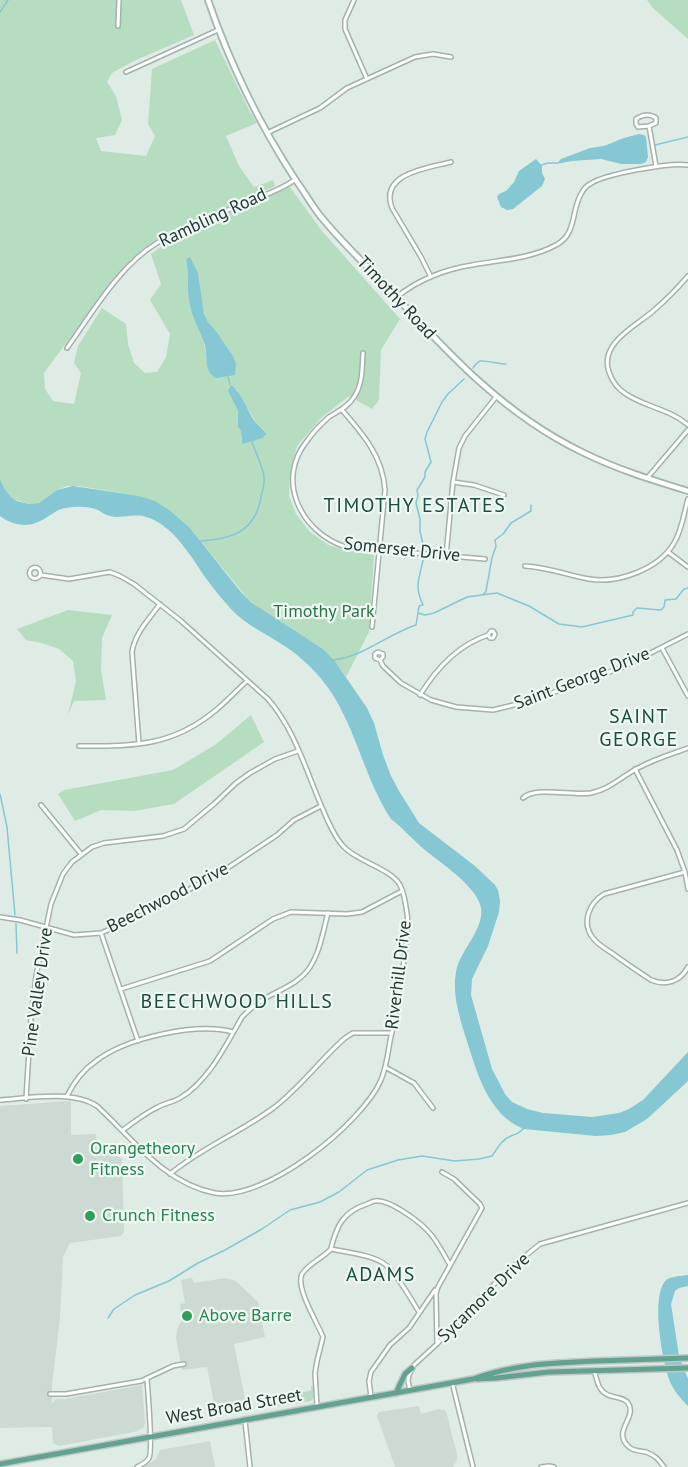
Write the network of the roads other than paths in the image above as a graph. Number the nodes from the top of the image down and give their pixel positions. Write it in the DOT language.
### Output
graph roads {
  1 [pos="119,0"];
  2 [pos="209,0"];
  3 [pos="354,0"];
  4 [pos="118,26"];
  5 [pos="218,30"];
  6 [pos="451,57"];
  7 [pos="126,72"];
  8 [pos="367,79"];
  9 [pos="649,126"];
  10 [pos="267,133"];
  11 [pos="452,162"];
  12 [pos="688,165"];
  13 [pos="656,166"];
  14 [pos="296,179"];
  15 [pos="688,276"];
  16 [pos="430,278"];
  17 [pos="396,297"];
  18 [pos="67,348"];
  19 [pos="363,353"];
  20 [pos="496,397"];
  21 [pos="342,410"];
  22 [pos="688,425"];
  23 [pos="688,430"];
  24 [pos="647,479"];
  25 [pos="453,482"];
  26 [pos="688,491"];
  27 [pos="504,495"];
  28 [pos="688,498"];
  29 [pos="379,550"];
  30 [pos="668,552"];
  31 [pos="446,556"];
  32 [pos="485,559"];
  33 [pos="525,566"];
  34 [pos="688,567"];
  35 [pos="41,574"];
  36 [pos="160,604"];
  37 [pos="372,627"];
  38 [pos="688,634"];
  39 [pos="488,635"];
  40 [pos="662,648"];
  41 [pos="380,660"];
  42 [pos="247,681"];
  43 [pos="420,695"];
  44 [pos="688,696"];
  45 [pos="139,744"];
  46 [pos="79,746"];
  47 [pos="688,748"];
  48 [pos="298,751"];
  49 [pos="635,769"];
  50 [pos="523,798"];
  51 [pos="41,805"];
  52 [pos="321,805"];
  53 [pos="81,854"];
  54 [pos="685,872"];
  55 [pos="688,889"];
  56 [pos="402,891"];
  57 [pos="328,913"];
  58 [pos="0,917"];
  59 [pos="46,927"];
  60 [pos="100,933"];
  61 [pos="688,967"];
  62 [pos="121,989"];
  63 [pos="233,1032"];
  64 [pos="392,1033"];
  65 [pos="138,1041"];
  66 [pos="385,1067"];
  67 [pos="67,1096"];
  68 [pos="26,1098"];
  69 [pos="0,1100"];
  70 [pos="434,1107"];
  71 [pos="123,1130"];
  72 [pos="442,1172"];
  73 [pos="170,1174"];
  74 [pos="688,1203"];
  75 [pos="331,1249"];
  76 [pos="450,1265"];
  77 [pos="438,1287"];
  78 [pos="419,1312"];
  79 [pos="437,1344"];
  80 [pos="688,1358"];
  81 [pos="558,1363"];
  82 [pos="184,1364"];
  83 [pos="412,1368"];
  84 [pos="688,1368"];
  85 [pos="594,1370"];
  86 [pos="559,1372"];
  87 [pos="147,1378"];
  88 [pos="473,1379"];
  89 [pos="452,1382"];
  90 [pos="410,1390"];
  91 [pos="396,1393"];
  92 [pos="50,1394"];
  93 [pos="370,1397"];
  94 [pos="317,1406"];
  95 [pos="245,1420"];
  96 [pos="151,1437"];
  97 [pos="0,1464"];
  98 [pos="137,1467"];
  99 [pos="250,1467"];
  100 [pos="473,1467"];
  101 [pos="541,1467"];
  102 [pos="554,1467"];
  103 [pos="664,1467"];
  1 -- 4 [label="street"];
  2 -- 5 [label="main road, Timothy Road"];
  3 -- 8 [label="street"];
  5 -- 7 [label="street"];
  5 -- 10 [label="main road, Timothy Road"];
  6 -- 8 [label="street"];
  8 -- 10 [label="street"];
  9 -- 9 [label="street"];
  9 -- 13 [label="street"];
  10 -- 14 [label="main road, Timothy Road"];
  11 -- 16 [label="street"];
  12 -- 13 [label="street"];
  13 -- 16 [label="street"];
  14 -- 17 [label="main road, Timothy Road"];
  14 -- 18 [label="street, Rambling Road"];
  15 -- 22 [label="street"];
  16 -- 17 [label="street"];
  17 -- 20 [label="main road, Timothy Road"];
  19 -- 21 [label="street, Somerset Drive"];
  20 -- 24 [label="main road, Timothy Road"];
  20 -- 25 [label="street"];
  21 -- 29 [label="street"];
  21 -- 29 [label="street, Somerset Drive"];
  23 -- 24 [label="street"];
  24 -- 26 [label="main road, Timothy Road"];
  25 -- 27 [label="street"];
  25 -- 31 [label="street"];
  28 -- 30 [label="street"];
  29 -- 31 [label="street, Somerset Drive"];
  29 -- 37 [label="street"];
  30 -- 33 [label="street"];
  30 -- 34 [label="street"];
  31 -- 32 [label="street, Somerset Drive"];
  35 -- 36 [label="street"];
  36 -- 42 [label="street"];
  36 -- 45 [label="street"];
  38 -- 40 [label="street, Saint George Drive"];
  39 -- 43 [label="street"];
  40 -- 43 [label="street, Saint George Drive"];
  40 -- 44 [label="street"];
  41 -- 43 [label="street, Saint George Drive"];
  42 -- 45 [label="street"];
  42 -- 48 [label="street"];
  45 -- 46 [label="street"];
  47 -- 49 [label="street"];
  48 -- 52 [label="street"];
  48 -- 53 [label="street, Pine Valley Drive"];
  49 -- 50 [label="street"];
  49 -- 54 [label="street"];
  51 -- 53 [label="street"];
  52 -- 56 [label="street"];
  52 -- 60 [label="street, Beechwood Drive"];
  53 -- 59 [label="street, Pine Valley Drive"];
  54 -- 55 [label="street"];
  54 -- 61 [label="street"];
  56 -- 57 [label="street"];
  56 -- 64 [label="street, Riverhill Drive"];
  57 -- 62 [label="street"];
  57 -- 63 [label="street"];
  58 -- 59 [label="street, Beechwood Drive"];
  59 -- 60 [label="street, Beechwood Drive"];
  59 -- 68 [label="street, Pine Valley Drive"];
  60 -- 62 [label="street"];
  62 -- 65 [label="street"];
  63 -- 65 [label="street"];
  63 -- 71 [label="street"];
  64 -- 66 [label="street, Riverhill Drive"];
  64 -- 73 [label="street"];
  65 -- 67 [label="street"];
  66 -- 70 [label="street"];
  66 -- 73 [label="street, Riverhill Drive"];
  67 -- 68 [label="street, Riverhill Drive"];
  67 -- 71 [label="street, Riverhill Drive"];
  68 -- 69 [label="street, Riverhill Drive"];
  71 -- 73 [label="street, Riverhill Drive"];
  72 -- 76 [label="street"];
  74 -- 79 [label="street, Sycamore Drive"];
  75 -- 76 [label="street"];
  75 -- 78 [label="street"];
  75 -- 94 [label="street"];
  76 -- 77 [label="street"];
  77 -- 78 [label="street"];
  77 -- 79 [label="street"];
  78 -- 93 [label="street"];
  79 -- 83 [label="street, Sycamore Drive"];
  80 -- 81 [label="main road, West Broad Street"];
  81 -- 86 [label="main road"];
  81 -- 88 [label="main road, West Broad Street"];
  82 -- 87 [label="street"];
  83 -- 90 [label="street"];
  83 -- 91 [label="main road"];
  84 -- 85 [label="main road, West Broad Street"];
  85 -- 86 [label="main road, West Broad Street"];
  85 -- 103 [label="street"];
  86 -- 88 [label="main road, West Broad Street"];
  87 -- 92 [label="street"];
  87 -- 96 [label="street"];
  88 -- 89 [label="main road, West Broad Street"];
  89 -- 90 [label="main road, West Broad Street"];
  89 -- 100 [label="street"];
  90 -- 91 [label="main road, West Broad Street"];
  91 -- 93 [label="main road, West Broad Street"];
  93 -- 94 [label="main road, West Broad Street"];
  94 -- 95 [label="main road, West Broad Street"];
  95 -- 96 [label="main road, West Broad Street"];
  95 -- 99 [label="street"];
  96 -- 97 [label="main road, West Broad Street"];
  96 -- 98 [label="street"];
  101 -- 102 [label="street"];
}
